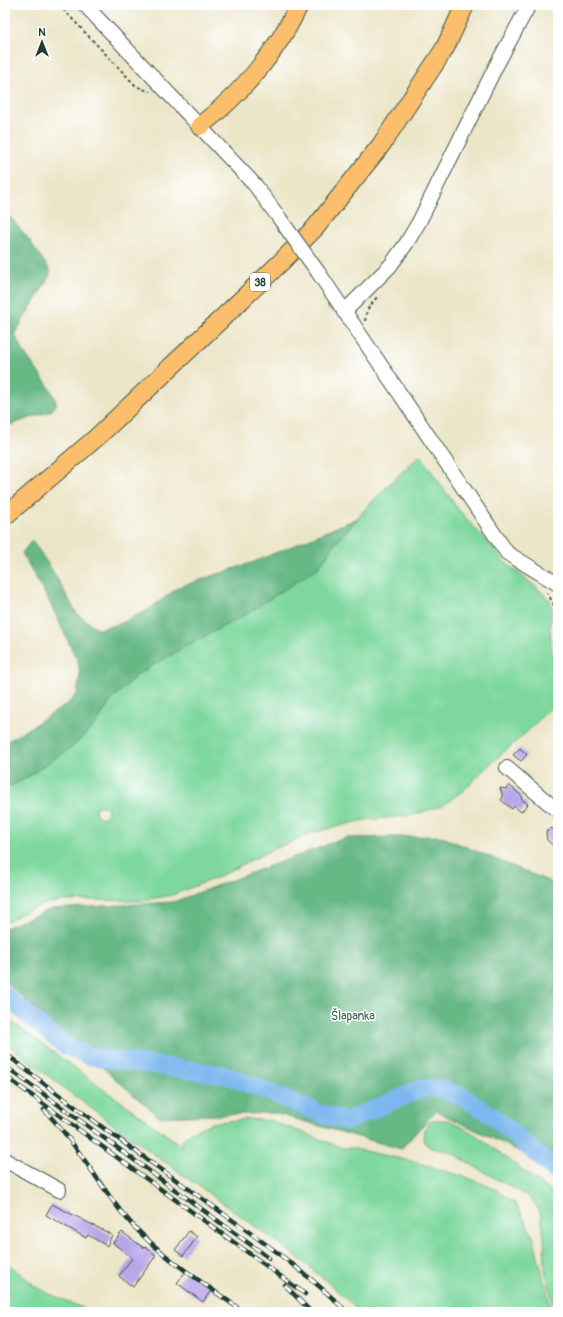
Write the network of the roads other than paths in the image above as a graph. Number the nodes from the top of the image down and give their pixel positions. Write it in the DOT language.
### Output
graph roads {
  1 [pos="85,5"];
  2 [pos="299,5"];
  3 [pos="466,5"];
  4 [pos="529,5"];
  5 [pos="200,126"];
  6 [pos="344,312"];
  7 [pos="5,516"];
  8 [pos="558,584"];
  9 [pos="507,768"];
  10 [pos="558,811"];
  11 [pos="5,1160"];
  12 [pos="58,1190"];
  1 -- 5 [label="street"];
  2 -- 5 [label="main road"];
  3 -- 7 [label="main road, 38"];
  4 -- 6 [label="street"];
  5 -- 6 [label="street, bridge"];
  6 -- 8 [label="street"];
  9 -- 10 [label="street"];
  11 -- 12 [label="street"];
}
